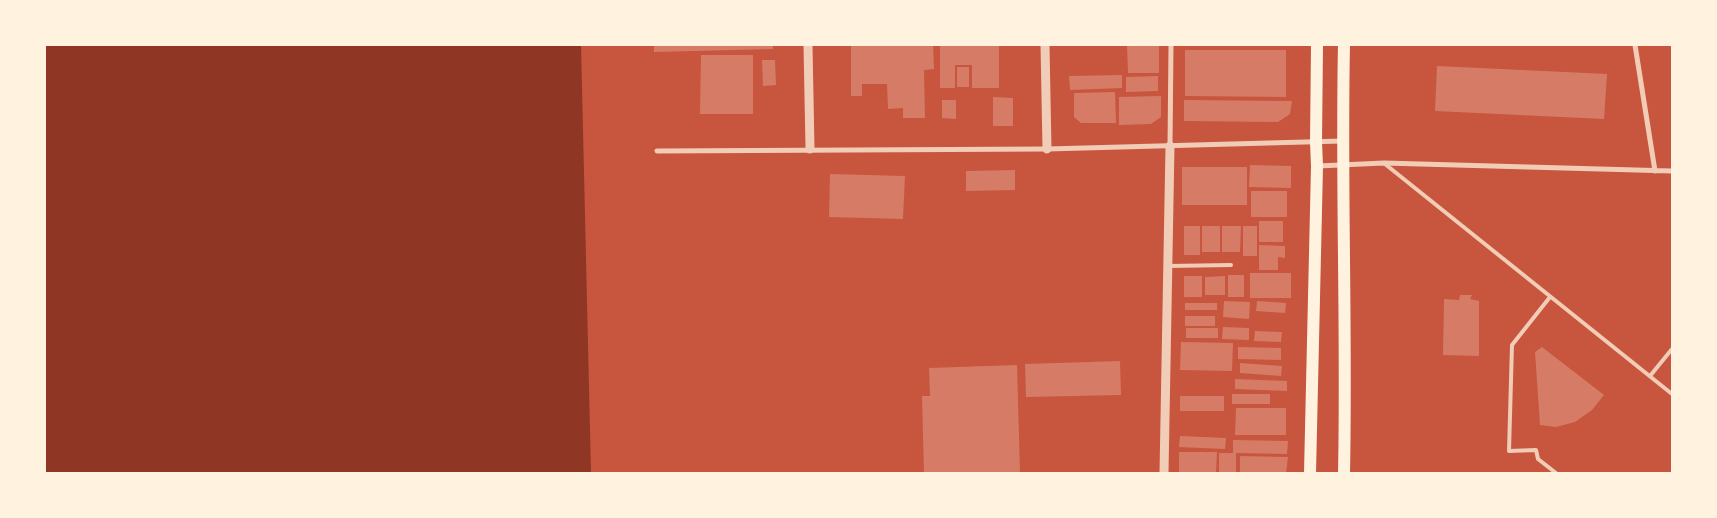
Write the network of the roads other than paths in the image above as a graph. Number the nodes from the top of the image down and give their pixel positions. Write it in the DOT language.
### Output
graph roads {
  1 [pos="808,45"];
  2 [pos="1045,45"];
  3 [pos="1172,45"];
  4 [pos="1317,45"];
  5 [pos="1344,45"];
  6 [pos="1635,45"];
  7 [pos="1342,141"];
  8 [pos="1316,142"];
  9 [pos="1170,146"];
  10 [pos="810,149"];
  11 [pos="1047,149"];
  12 [pos="657,151"];
  13 [pos="1384,163"];
  14 [pos="1342,165"];
  15 [pos="1317,166"];
  16 [pos="1672,171"];
  17 [pos="1655,172"];
  18 [pos="1231,265"];
  19 [pos="1168,266"];
  20 [pos="1550,297"];
  21 [pos="1672,349"];
  22 [pos="1650,376"];
  23 [pos="1672,394"];
  24 [pos="1164,473"];
  25 [pos="1310,473"];
  26 [pos="1344,473"];
  27 [pos="1556,473"];
  1 -- 10 [label="street"];
  2 -- 11 [label="street"];
  3 -- 9 [label="street"];
  4 -- 8 [label="main road"];
  5 -- 7 [label="main road"];
  6 -- 17 [label="street"];
  7 -- 8 [label="street"];
  7 -- 14 [label="main road"];
  8 -- 9 [label="street"];
  8 -- 15 [label="main road"];
  9 -- 11 [label="street"];
  9 -- 19 [label="street"];
  10 -- 11 [label="street"];
  10 -- 12 [label="street"];
  13 -- 14 [label="street"];
  13 -- 17 [label="street"];
  13 -- 20 [label="lane"];
  14 -- 15 [label="street"];
  14 -- 26 [label="main road"];
  15 -- 25 [label="main road"];
  16 -- 17 [label="street"];
  18 -- 19 [label="lane"];
  19 -- 24 [label="street"];
  20 -- 22 [label="lane"];
  20 -- 27 [label="lane"];
  21 -- 22 [label="lane"];
  22 -- 23 [label="lane"];
}
